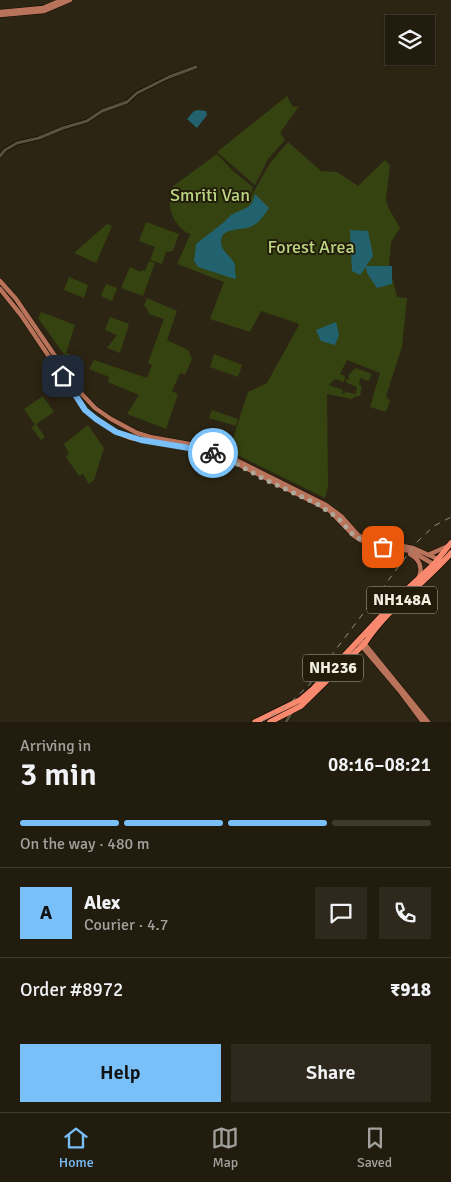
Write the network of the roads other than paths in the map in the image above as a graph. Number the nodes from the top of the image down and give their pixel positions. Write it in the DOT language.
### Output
graph roads {
  1 [pos="62,0"];
  2 [pos="70,0"];
  3 [pos="0,13"];
  4 [pos="196,67"];
  5 [pos="0,156"];
  6 [pos="0,281"];
  7 [pos="0,289"];
  8 [pos="450,544"];
  9 [pos="406,551"];
  10 [pos="451,553"];
  11 [pos="428,555"];
  12 [pos="441,560"];
  13 [pos="436,566"];
  14 [pos="418,578"];
  15 [pos="362,643"];
  16 [pos="306,695"];
  17 [pos="293,707"];
  18 [pos="255,722"];
  19 [pos="270,722"];
  20 [pos="286,722"];
  21 [pos="423,722"];
  22 [pos="428,722"];
  1 -- 3 [label="main road"];
  2 -- 3 [label="main road"];
  4 -- 5 [label="street"];
  6 -- 11 [label="main road"];
  7 -- 9 [label="main road"];
  8 -- 11 [label="main road"];
  8 -- 12 [label="highway, NH148A"];
  9 -- 13 [label="main road"];
  9 -- 14 [label="main road"];
  10 -- 12 [label="highway, NH148A"];
  11 -- 12 [label="main road"];
  12 -- 13 [label="highway, NH148A"];
  13 -- 14 [label="highway, NH148A"];
  13 -- 15 [label="highway, NH148A"];
  14 -- 15 [label="highway, NH148A"];
  15 -- 16 [label="highway, NH236"];
  15 -- 17 [label="highway, NH148A"];
  15 -- 21 [label="main road"];
  15 -- 22 [label="main road"];
  16 -- 17 [label="highway, NH148A"];
  17 -- 18 [label="highway, NH148A"];
  17 -- 19 [label="highway, NH148A"];
  17 -- 20 [label="street"];
}
